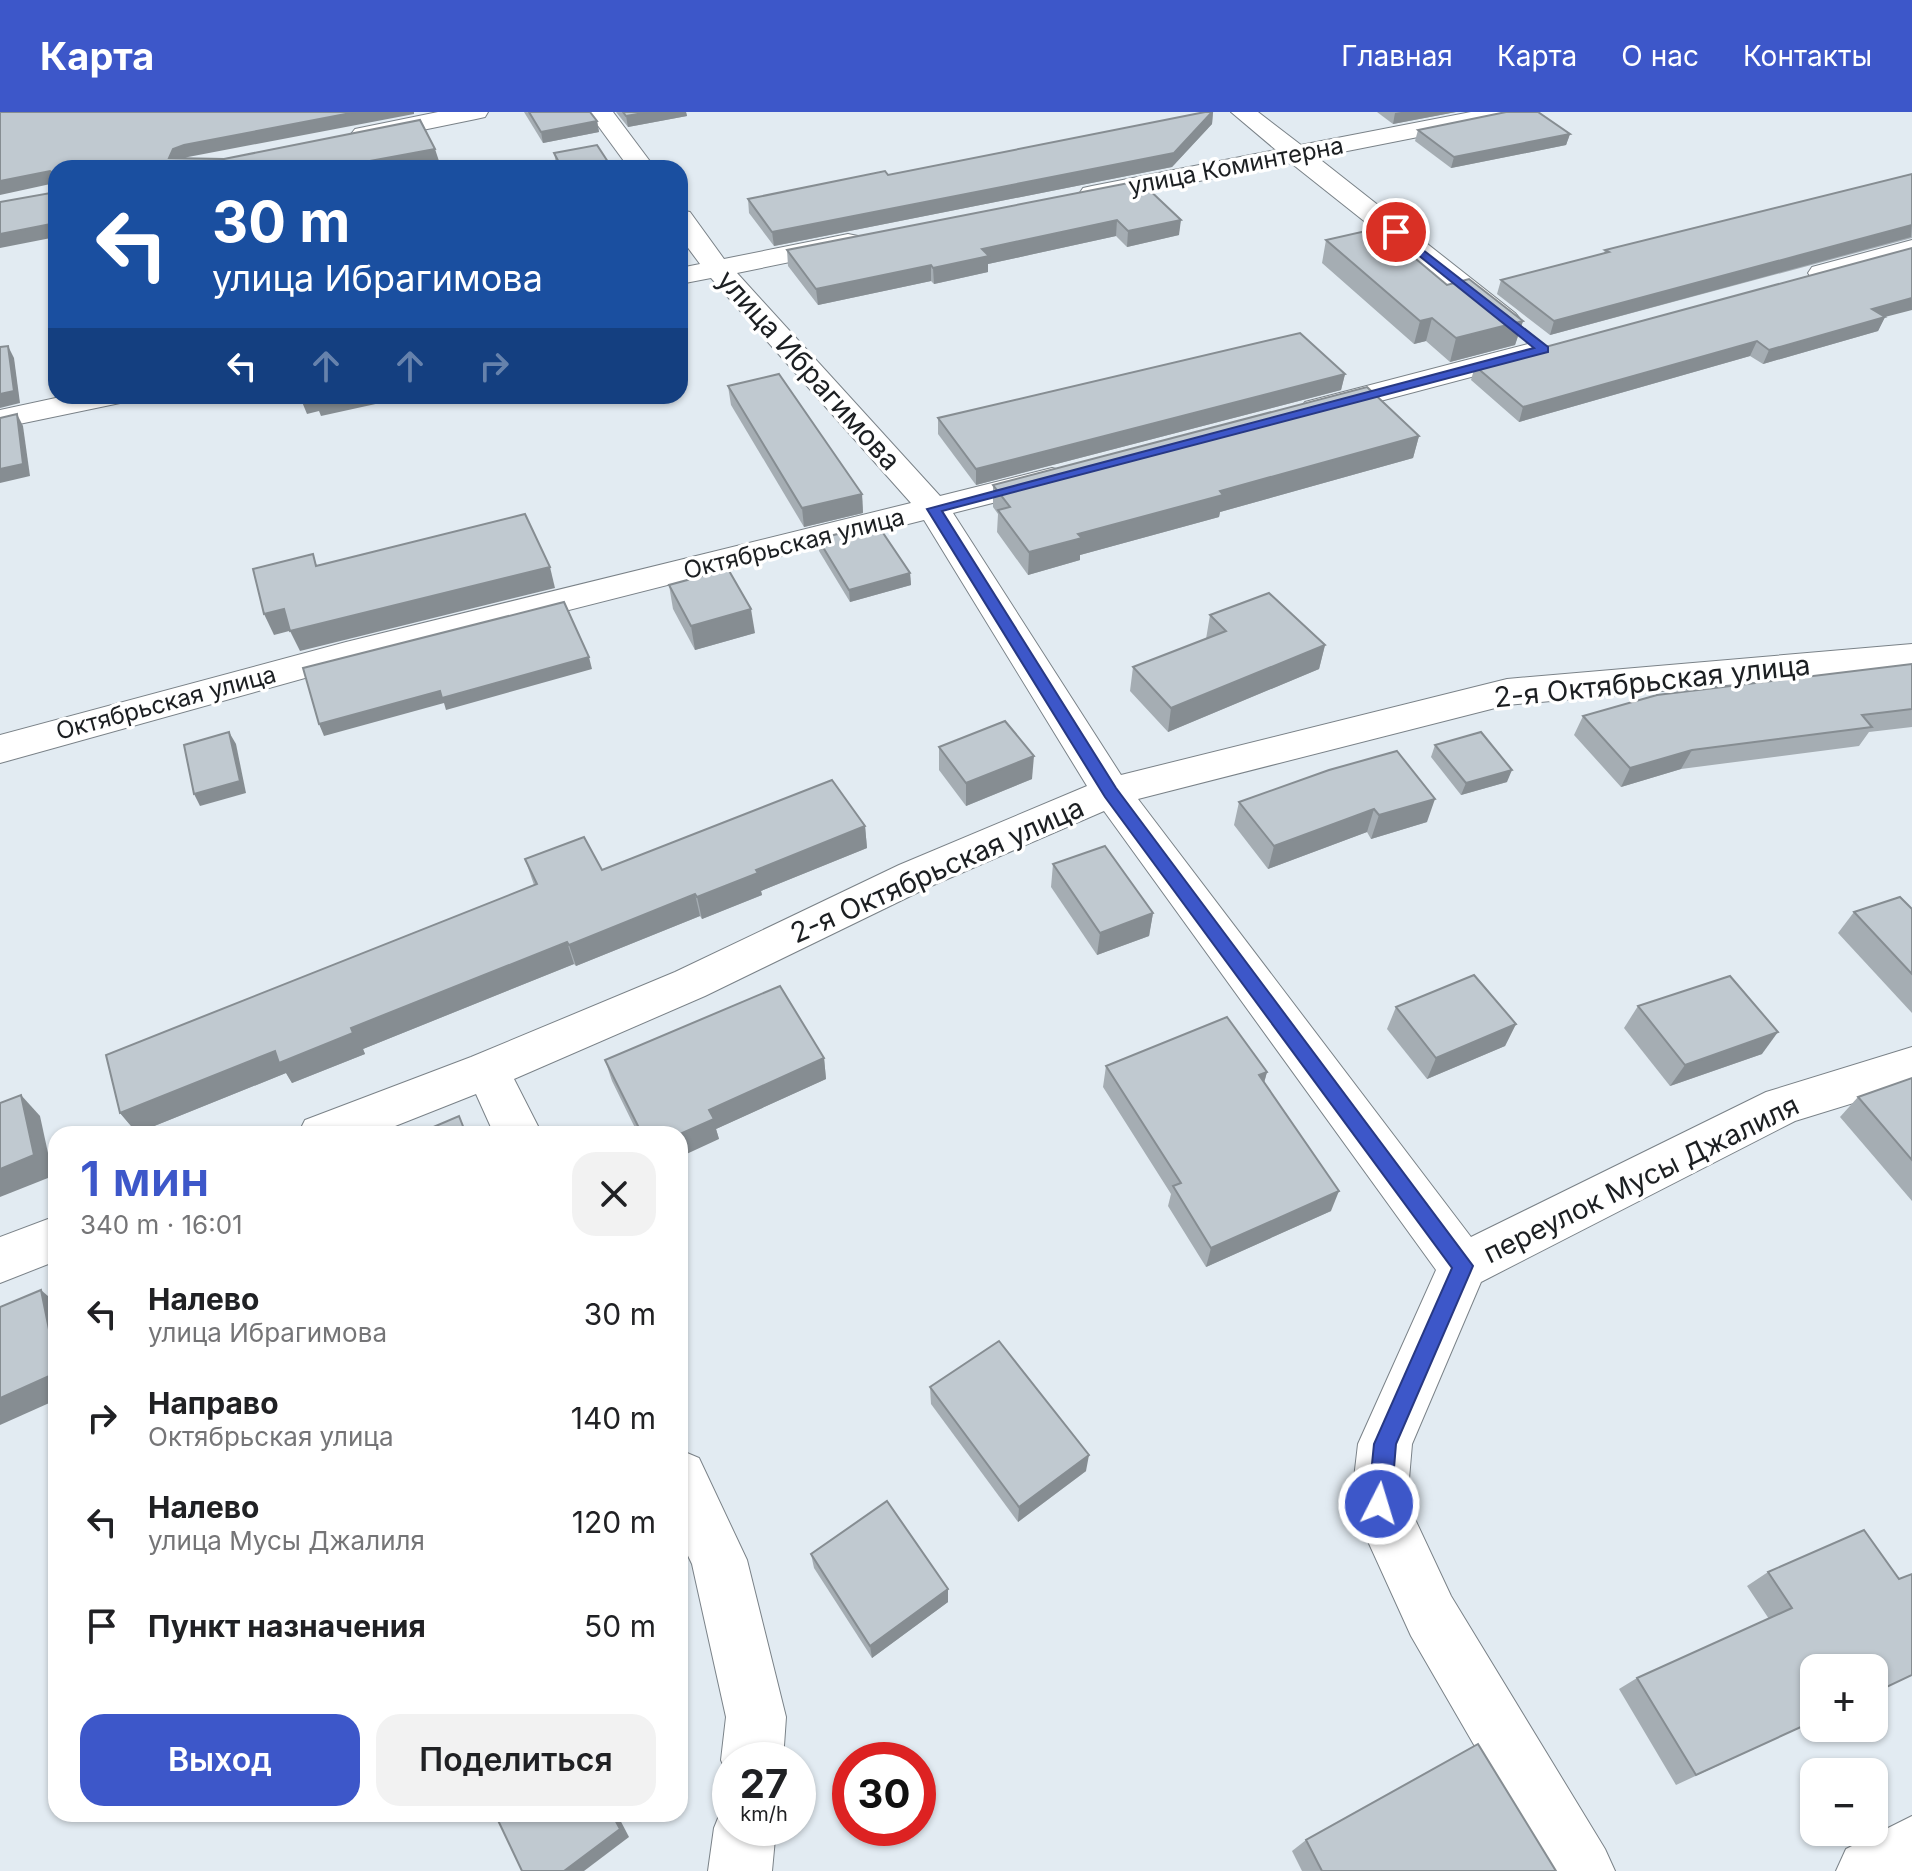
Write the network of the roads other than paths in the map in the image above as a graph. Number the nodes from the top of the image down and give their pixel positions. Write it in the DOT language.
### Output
graph roads {
  1 [pos="476,112"];
  2 [pos="600,112"];
  3 [pos="1243,112"];
  4 [pos="1509,112"];
  5 [pos="340,139"];
  6 [pos="1297,154"];
  7 [pos="636,160"];
  8 [pos="1062,200"];
  9 [pos="688,229"];
  10 [pos="874,237"];
  11 [pos="1912,248"];
  12 [pos="717,268"];
  13 [pos="688,274"];
  14 [pos="1789,282"];
  15 [pos="71,404"];
  16 [pos="1285,417"];
  17 [pos="0,419"];
  18 [pos="1087,469"];
  19 [pos="934,509"];
  20 [pos="1912,656"];
  21 [pos="0,749"];
  22 [pos="1111,792"];
  23 [pos="1912,1066"];
  24 [pos="487,1070"];
  25 [pos="343,1126"];
  26 [pos="514,1126"];
  27 [pos="48,1241"];
  28 [pos="0,1260"];
  29 [pos="1463,1266"];
  30 [pos="688,1494"];
  31 [pos="754,1742"];
  32 [pos="743,1846"];
  33 [pos="1912,1847"];
  34 [pos="740,1871"];
  35 [pos="1583,1871"];
  36 [pos="1868,1871"];
  1 -- 5 [label="street"];
  2 -- 7 [label="street"];
  3 -- 6 [label="street"];
  4 -- 6 [label="street, улица Коминтерна"];
  6 -- 8 [label="street, улица Коминтерна"];
  6 -- 16 [label="street"];
  9 -- 12 [label="street, улица Ибрагимова"];
  10 -- 12 [label="street"];
  11 -- 14 [label="street"];
  12 -- 13 [label="street"];
  12 -- 19 [label="street, улица Ибрагимова"];
  15 -- 17 [label="street"];
  18 -- 19 [label="street, Октябрьская улица"];
  19 -- 21 [label="street, Октябрьская улица"];
  19 -- 22 [label="street, улица Ибрагимова"];
  20 -- 22 [label="street, 2-я Октябрьская улица"];
  22 -- 24 [label="street, 2-я Октябрьская улица"];
  22 -- 29 [label="street, улица Ибрагимова"];
  23 -- 29 [label="street, переулок Мусы Джалиля"];
  24 -- 25 [label="street, 2-я Октябрьская улица"];
  24 -- 26 [label="street"];
  27 -- 28 [label="street"];
  29 -- 35 [label="street"];
  30 -- 31 [label="street"];
  32 -- 34 [label="street"];
  33 -- 36 [label="street"];
}
